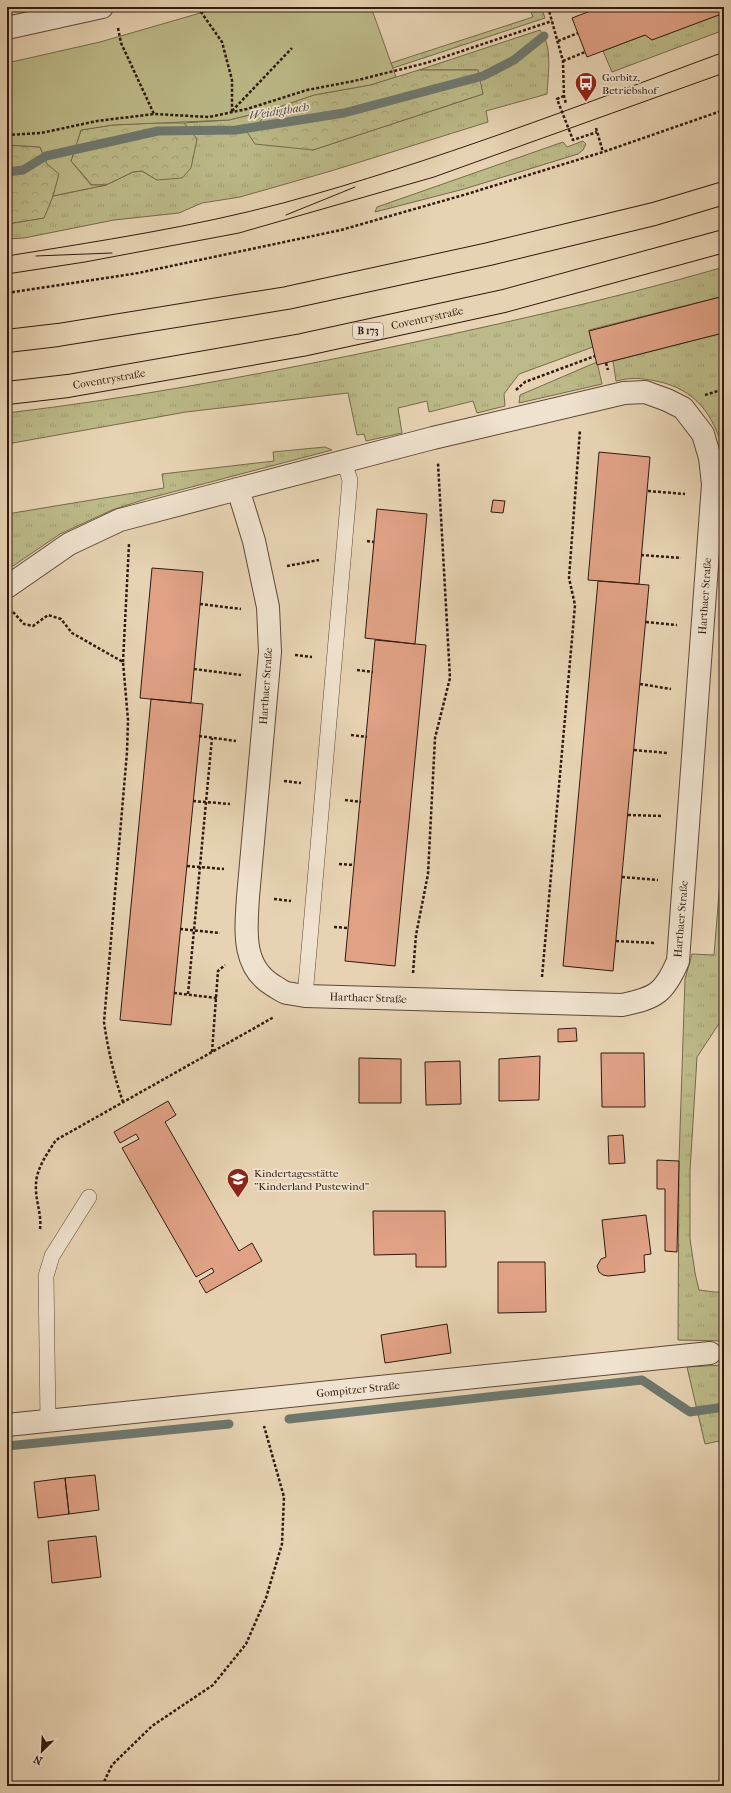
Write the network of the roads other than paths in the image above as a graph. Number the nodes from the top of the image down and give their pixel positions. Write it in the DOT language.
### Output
graph roads {
  1 [pos="97,12"];
  2 [pos="7,28"];
  3 [pos="724,194"];
  4 [pos="724,241"];
  5 [pos="7,340"];
  6 [pos="7,393"];
  7 [pos="344,462"];
  8 [pos="238,489"];
  9 [pos="8,597"];
  10 [pos="306,996"];
  11 [pos="89,1197"];
  12 [pos="710,1353"];
  13 [pos="48,1422"];
  14 [pos="7,1425"];
  1 -- 2 [label="street"];
  3 -- 5 [label="highway"];
  4 -- 6 [label="highway, Coventrystraße / B 173"];
  7 -- 8 [label="street, Harthaer Straße"];
  7 -- 10 [label="lane"];
  7 -- 10 [label="street, Harthaer Straße"];
  8 -- 9 [label="street, Harthaer Straße"];
  8 -- 10 [label="street, Harthaer Straße"];
  11 -- 13 [label="lane"];
  12 -- 13 [label="street, Gompitzer Straße"];
  13 -- 14 [label="street, Gompitzer Straße"];
}
